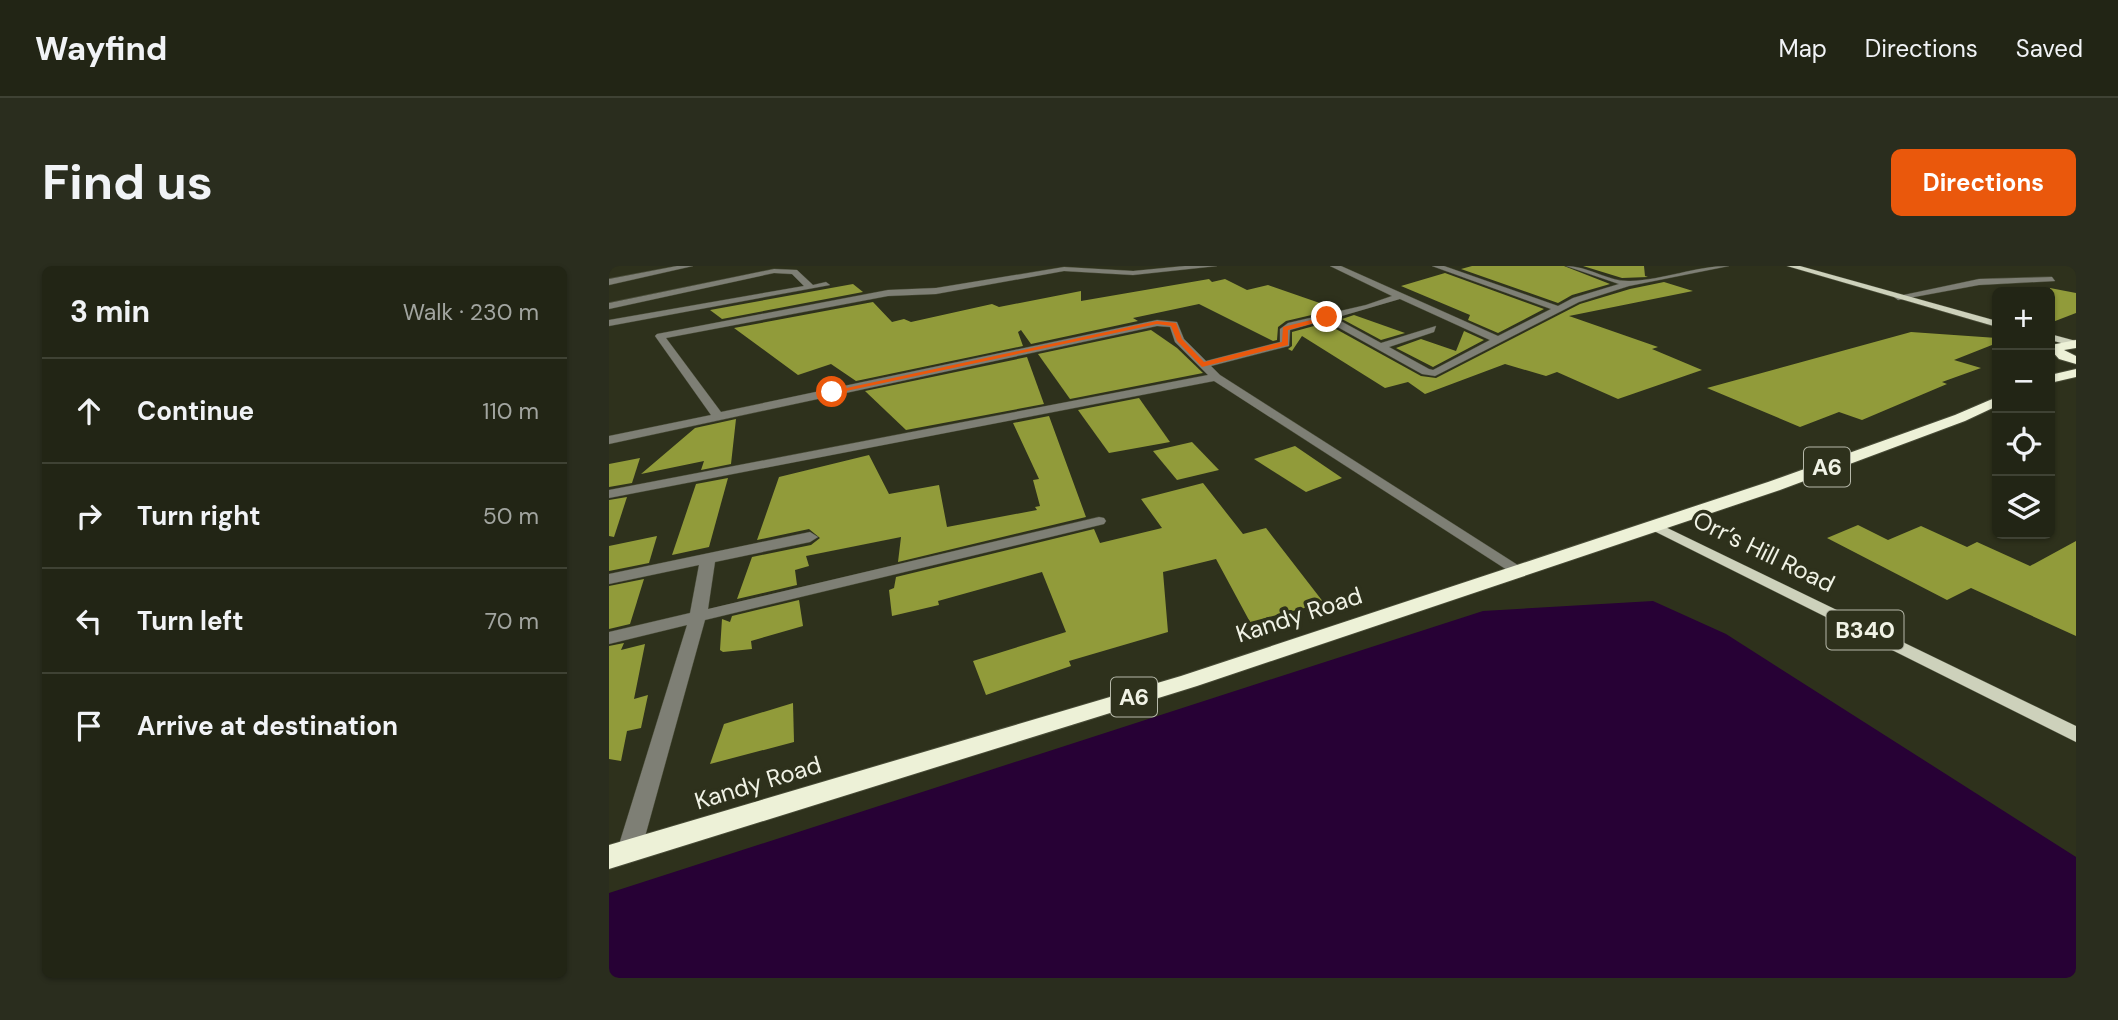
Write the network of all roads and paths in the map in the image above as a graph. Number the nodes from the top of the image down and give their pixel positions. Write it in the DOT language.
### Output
graph roads {
  1 [pos="689,266"];
  2 [pos="1213,266"];
  3 [pos="1334,266"];
  4 [pos="1436,266"];
  5 [pos="1570,266"];
  6 [pos="1725,266"];
  7 [pos="1791,266"];
  8 [pos="2052,279"];
  9 [pos="609,282"];
  10 [pos="1628,284"];
  11 [pos="826,285"];
  12 [pos="811,288"];
  13 [pos="1400,296"];
  14 [pos="1898,297"];
  15 [pos="609,306"];
  16 [pos="1558,309"];
  17 [pos="1327,317"];
  18 [pos="609,323"];
  19 [pos="1992,323"];
  20 [pos="1433,328"];
  21 [pos="1499,340"];
  22 [pos="2076,344"];
  23 [pos="1382,346"];
  24 [pos="2059,349"];
  25 [pos="1202,365"];
  26 [pos="2076,373"];
  27 [pos="1216,377"];
  28 [pos="2055,378"];
  29 [pos="1992,403"];
  30 [pos="717,415"];
  31 [pos="609,440"];
  32 [pos="609,494"];
  33 [pos="1098,521"];
  34 [pos="1655,526"];
  35 [pos="810,537"];
  36 [pos="708,558"];
  37 [pos="1518,572"];
  38 [pos="609,579"];
  39 [pos="698,616"];
  40 [pos="609,638"];
  41 [pos="2076,735"];
  42 [pos="619,854"];
  1 -- 9 [label="street"];
  2 -- 30 [label="street"];
  3 -- 13 [label="street"];
  4 -- 16 [label="street"];
  5 -- 10 [label="street"];
  6 -- 10 [label="street"];
  7 -- 14 [label="main road"];
  8 -- 14 [label="street"];
  10 -- 16 [label="street"];
  11 -- 12 [label="street"];
  12 -- 15 [label="street"];
  12 -- 18 [label="street"];
  13 -- 17 [label="street"];
  13 -- 21 [label="street"];
  14 -- 19 [label="main road"];
  16 -- 21 [label="street"];
  17 -- 23 [label="street"];
  17 -- 25 [label="street"];
  20 -- 23 [label="street"];
  21 -- 23 [label="street"];
  22 -- 24 [label="highway"];
  25 -- 27 [label="street"];
  25 -- 30 [label="street"];
  26 -- 28 [label="highway"];
  27 -- 32 [label="street"];
  27 -- 37 [label="street"];
  29 -- 34 [label="highway, Kandy Road / A6"];
  30 -- 31 [label="street"];
  33 -- 39 [label="street"];
  34 -- 37 [label="highway, Kandy Road / A6"];
  34 -- 41 [label="main road, Orr’s Hill Road / B340"];
  35 -- 36 [label="street"];
  36 -- 38 [label="street"];
  36 -- 39 [label="street"];
  37 -- 42 [label="highway, Kandy Road / A6"];
  39 -- 40 [label="street"];
  39 -- 42 [label="street"];
}
